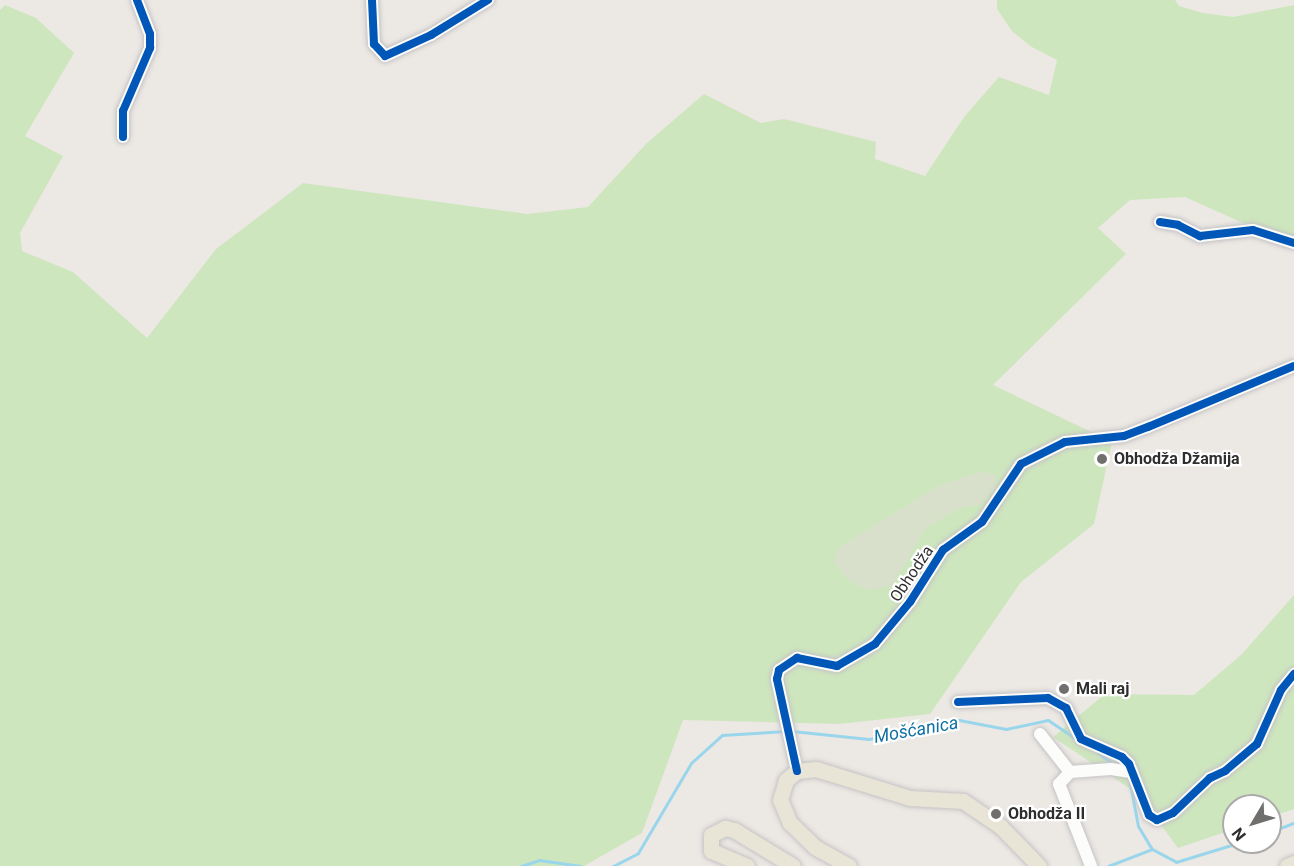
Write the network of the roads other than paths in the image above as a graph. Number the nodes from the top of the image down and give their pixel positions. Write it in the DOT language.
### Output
graph roads {
  1 [pos="136,0"];
  2 [pos="372,0"];
  3 [pos="488,0"];
  4 [pos="123,137"];
  5 [pos="1160,222"];
  6 [pos="1294,243"];
  7 [pos="1294,366"];
  8 [pos="1294,674"];
  9 [pos="958,702"];
  10 [pos="1040,734"];
  11 [pos="797,771"];
  12 [pos="1070,772"];
  13 [pos="1131,772"];
  14 [pos="1294,863"];
  15 [pos="747,866"];
  16 [pos="793,866"];
  17 [pos="849,866"];
  18 [pos="1039,866"];
  19 [pos="1091,866"];
  20 [pos="1287,866"];
  1 -- 4 [label="street"];
  2 -- 3 [label="street"];
  5 -- 6 [label="street"];
  7 -- 11 [label="street, Obhodža"];
  8 -- 13 [label="street"];
  9 -- 13 [label="street"];
  10 -- 12 [label="street"];
  11 -- 17 [label="main road"];
  11 -- 18 [label="main road"];
  12 -- 13 [label="street"];
  12 -- 19 [label="street"];
  14 -- 20 [label="main road"];
  15 -- 16 [label="main road"];
}
